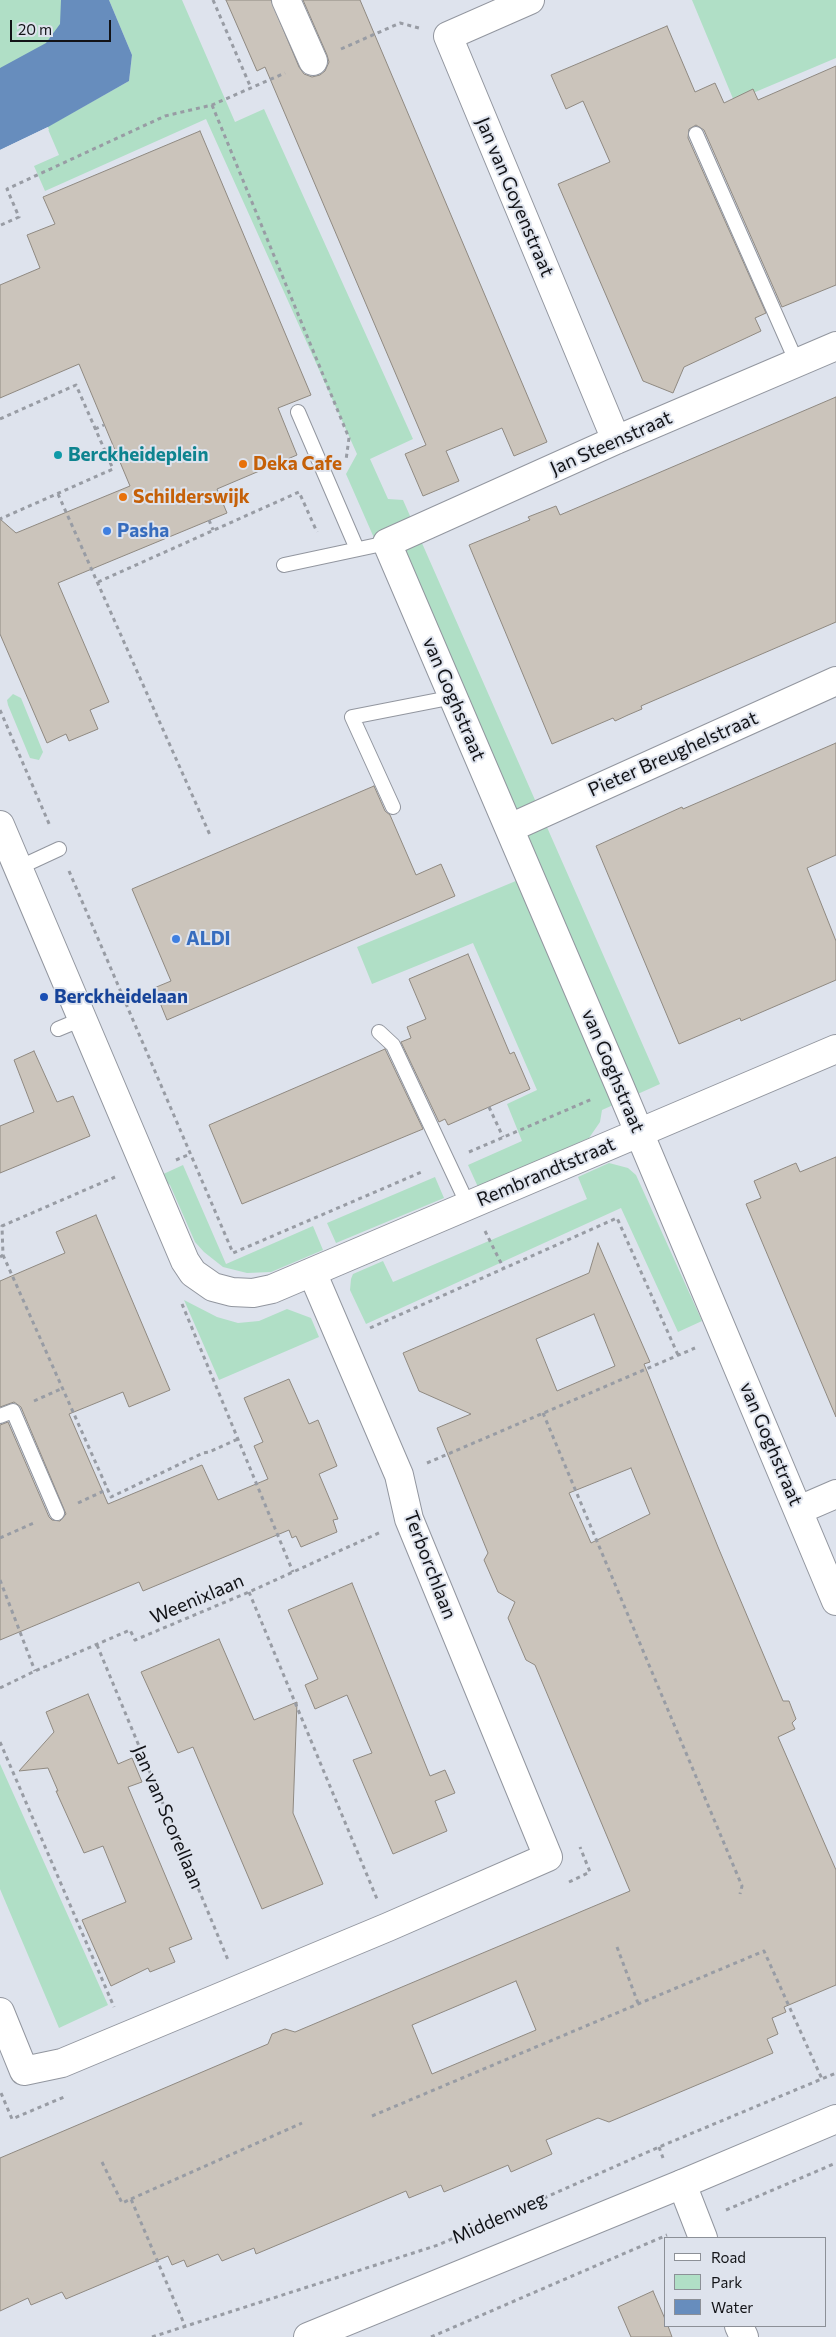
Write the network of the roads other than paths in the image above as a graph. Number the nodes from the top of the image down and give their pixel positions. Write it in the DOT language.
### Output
graph roads {
  1 [pos="286,0"];
  2 [pos="530,0"];
  3 [pos="313,61"];
  4 [pos="696,134"];
  5 [pos="836,346"];
  6 [pos="797,363"];
  7 [pos="298,412"];
  8 [pos="616,440"];
  9 [pos="387,543"];
  10 [pos="356,549"];
  11 [pos="284,565"];
  12 [pos="836,681"];
  13 [pos="454,697"];
  14 [pos="393,807"];
  15 [pos="0,825"];
  16 [pos="510,828"];
  17 [pos="59,849"];
  18 [pos="18,868"];
  19 [pos="380,1032"];
  20 [pos="836,1050"];
  21 [pos="639,1133"];
  22 [pos="468,1205"];
  23 [pos="312,1272"];
  24 [pos="6,1414"];
  25 [pos="836,1494"];
  26 [pos="799,1510"];
  27 [pos="58,1512"];
  28 [pos="836,1601"];
  29 [pos="0,2012"];
  30 [pos="836,2119"];
  31 [pos="682,2184"];
  32 [pos="702,2237"];
  33 [pos="308,2337"];
  1 -- 3 [label="street"];
  2 -- 8 [label="street, Jan van Goyenstraat"];
  4 -- 6 [label="lane"];
  5 -- 6 [label="street, Jan Steenstraat"];
  6 -- 8 [label="street, Jan Steenstraat"];
  7 -- 10 [label="lane"];
  8 -- 9 [label="street, Jan Steenstraat"];
  9 -- 10 [label="lane"];
  9 -- 13 [label="street, van Goghstraat"];
  10 -- 11 [label="lane"];
  12 -- 16 [label="street, Pieter Breughelstraat"];
  13 -- 14 [label="lane"];
  13 -- 16 [label="street, van Goghstraat"];
  15 -- 18 [label="street"];
  16 -- 21 [label="street, van Goghstraat"];
  17 -- 18 [label="lane"];
  18 -- 23 [label="street"];
  19 -- 22 [label="lane"];
  20 -- 21 [label="street, Rembrandtstraat"];
  21 -- 22 [label="street, Rembrandtstraat"];
  21 -- 26 [label="street, van Goghstraat"];
  22 -- 23 [label="street, Rembrandtstraat"];
  23 -- 29 [label="street, Terborchlaan"];
  24 -- 27 [label="lane"];
  25 -- 26 [label="street"];
  26 -- 28 [label="street, van Goghstraat"];
  30 -- 31 [label="street, Middenweg"];
  31 -- 32 [label="street"];
  31 -- 33 [label="street, Middenweg"];
}
